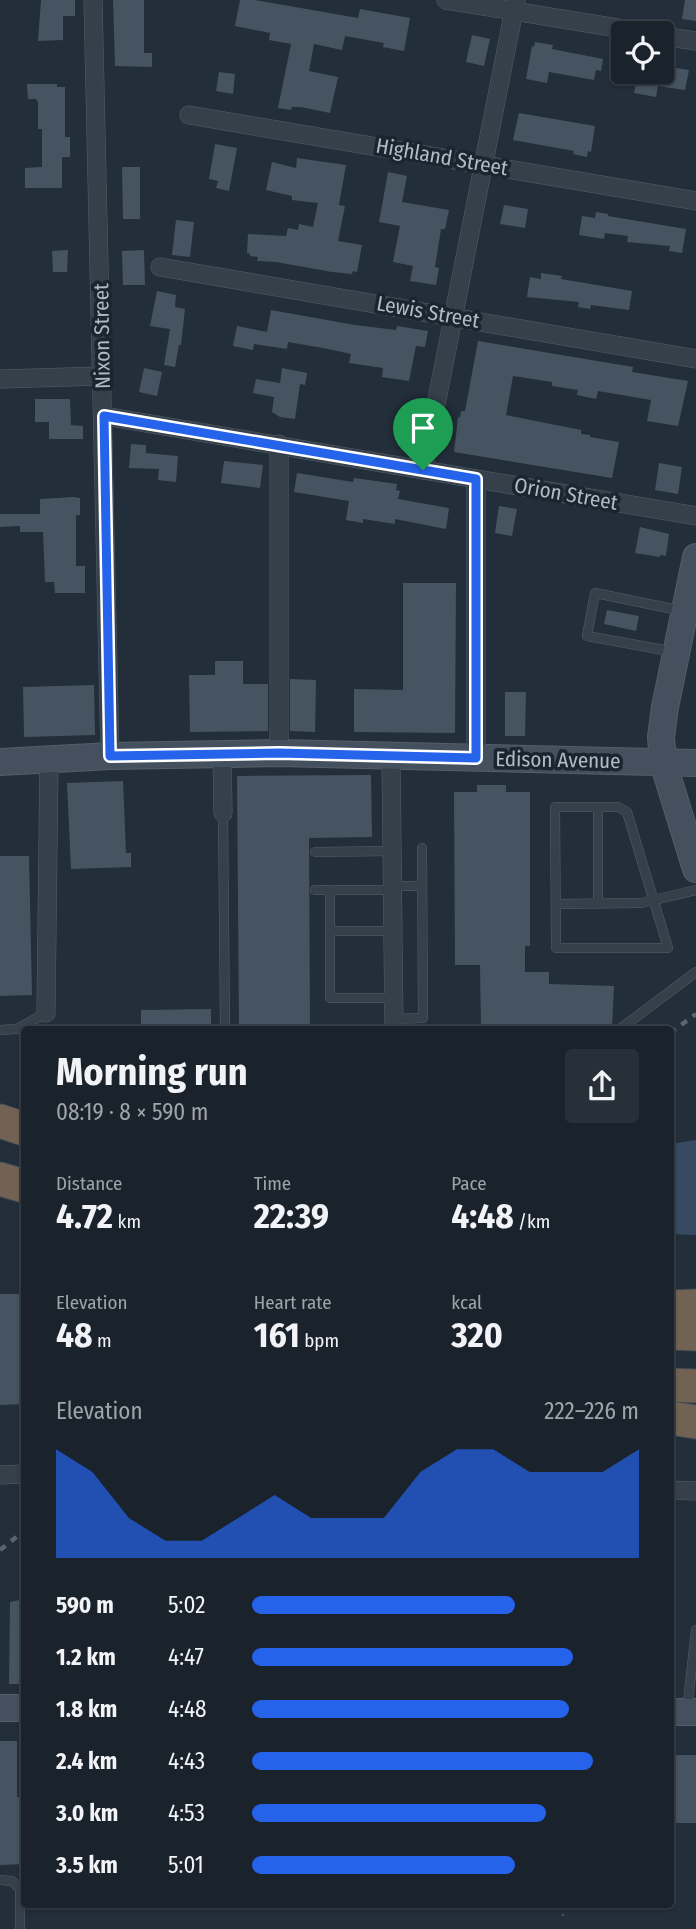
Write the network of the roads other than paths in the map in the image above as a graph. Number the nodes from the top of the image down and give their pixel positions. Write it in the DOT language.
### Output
graph roads {
  1 [pos="93,0"];
  2 [pos="446,0"];
  3 [pos="515,6"];
  4 [pos="611,25"];
  5 [pos="674,38"];
  6 [pos="696,41"];
  7 [pos="189,115"];
  8 [pos="484,164"];
  9 [pos="696,201"];
  10 [pos="160,267"];
  11 [pos="452,316"];
  12 [pos="696,359"];
  13 [pos="103,376"];
  14 [pos="0,379"];
  15 [pos="104,416"];
  16 [pos="279,444"];
  17 [pos="423,470"];
  18 [pos="476,479"];
  19 [pos="696,516"];
  20 [pos="696,556"];
  21 [pos="685,611"];
  22 [pos="676,652"];
  23 [pos="279,753"];
  24 [pos="222,754"];
  25 [pos="110,756"];
  26 [pos="391,756"];
  27 [pos="476,758"];
  28 [pos="49,759"];
  29 [pos="0,762"];
  30 [pos="663,762"];
  31 [pos="696,763"];
  32 [pos="598,807"];
  33 [pos="223,813"];
  34 [pos="422,848"];
  35 [pos="392,851"];
  36 [pos="315,852"];
  37 [pos="696,869"];
  38 [pos="422,886"];
  39 [pos="392,888"];
  40 [pos="315,890"];
  41 [pos="330,890"];
  42 [pos="696,890"];
  43 [pos="654,901"];
  44 [pos="556,904"];
  45 [pos="598,904"];
  46 [pos="330,931"];
  47 [pos="393,932"];
  48 [pos="696,972"];
  49 [pos="393,998"];
  50 [pos="46,1013"];
  51 [pos="394,1024"];
  52 [pos="22,1026"];
  53 [pos="225,1026"];
  54 [pos="624,1026"];
  55 [pos="21,1027"];
  56 [pos="0,1030"];
  57 [pos="0,1121"];
  58 [pos="21,1128"];
  59 [pos="0,1178"];
  60 [pos="21,1185"];
  61 [pos="696,1306"];
  62 [pos="674,1307"];
  63 [pos="674,1333"];
  64 [pos="696,1334"];
  65 [pos="674,1385"];
  66 [pos="696,1386"];
  67 [pos="674,1419"];
  68 [pos="696,1422"];
  69 [pos="21,1474"];
  70 [pos="0,1475"];
  71 [pos="674,1490"];
  72 [pos="696,1490"];
  73 [pos="696,1630"];
  74 [pos="694,1653"];
  75 [pos="0,1708"];
  76 [pos="21,1708"];
  77 [pos="684,1712"];
  78 [pos="0,1881"];
  79 [pos="20,1929"];
  1 -- 13 [label="street, Nixon Street"];
  2 -- 3 [label="street"];
  3 -- 4 [label="street"];
  3 -- 8 [label="street"];
  5 -- 6 [label="street"];
  7 -- 8 [label="street, Highland Street"];
  8 -- 9 [label="street, Highland Street"];
  8 -- 11 [label="street"];
  10 -- 11 [label="street, Lewis Street"];
  11 -- 12 [label="street, Lewis Street"];
  11 -- 17 [label="street"];
  13 -- 14 [label="street"];
  13 -- 15 [label="street, Nixon Street"];
  15 -- 16 [label="street, Orion Street"];
  15 -- 25 [label="street, Nixon Street"];
  16 -- 17 [label="street, Orion Street"];
  16 -- 23 [label="street"];
  17 -- 18 [label="street, Orion Street"];
  18 -- 19 [label="street, Orion Street"];
  18 -- 27 [label="street"];
  20 -- 21 [label="main road"];
  21 -- 22 [label="main road"];
  21 -- 22 [label="lane"];
  22 -- 30 [label="main road"];
  23 -- 24 [label="main road, Edison Avenue"];
  23 -- 26 [label="main road, Edison Avenue"];
  24 -- 25 [label="main road, Edison Avenue"];
  24 -- 33 [label="street"];
  25 -- 28 [label="main road, Edison Avenue"];
  26 -- 27 [label="main road, Edison Avenue"];
  26 -- 35 [label="street"];
  27 -- 30 [label="main road, Edison Avenue"];
  28 -- 29 [label="main road, Edison Avenue"];
  28 -- 50 [label="street"];
  30 -- 31 [label="main road, Edison Avenue"];
  30 -- 37 [label="main road"];
  32 -- 43 [label="lane"];
  32 -- 44 [label="lane"];
  32 -- 45 [label="lane"];
  33 -- 53 [label="lane"];
  34 -- 38 [label="lane"];
  35 -- 36 [label="lane"];
  35 -- 39 [label="street"];
  38 -- 39 [label="lane"];
  38 -- 51 [label="lane"];
  39 -- 41 [label="lane"];
  39 -- 47 [label="street"];
  40 -- 41 [label="lane"];
  41 -- 46 [label="lane"];
  42 -- 43 [label="lane"];
  43 -- 44 [label="lane"];
  43 -- 45 [label="lane"];
  44 -- 45 [label="lane"];
  46 -- 47 [label="lane"];
  46 -- 49 [label="lane"];
  47 -- 49 [label="street"];
  48 -- 54 [label="lane"];
  49 -- 51 [label="street"];
  50 -- 52 [label="lane"];
  55 -- 56 [label="lane"];
  57 -- 58 [label="highway"];
  59 -- 60 [label="highway"];
  61 -- 62 [label="highway"];
  63 -- 64 [label="highway"];
  65 -- 66 [label="highway"];
  67 -- 68 [label="highway"];
  69 -- 70 [label="street"];
  71 -- 72 [label="street"];
  73 -- 74 [label="lane"];
  74 -- 77 [label="lane"];
  75 -- 76 [label="main road"];
  78 -- 79 [label="lane"];
}
